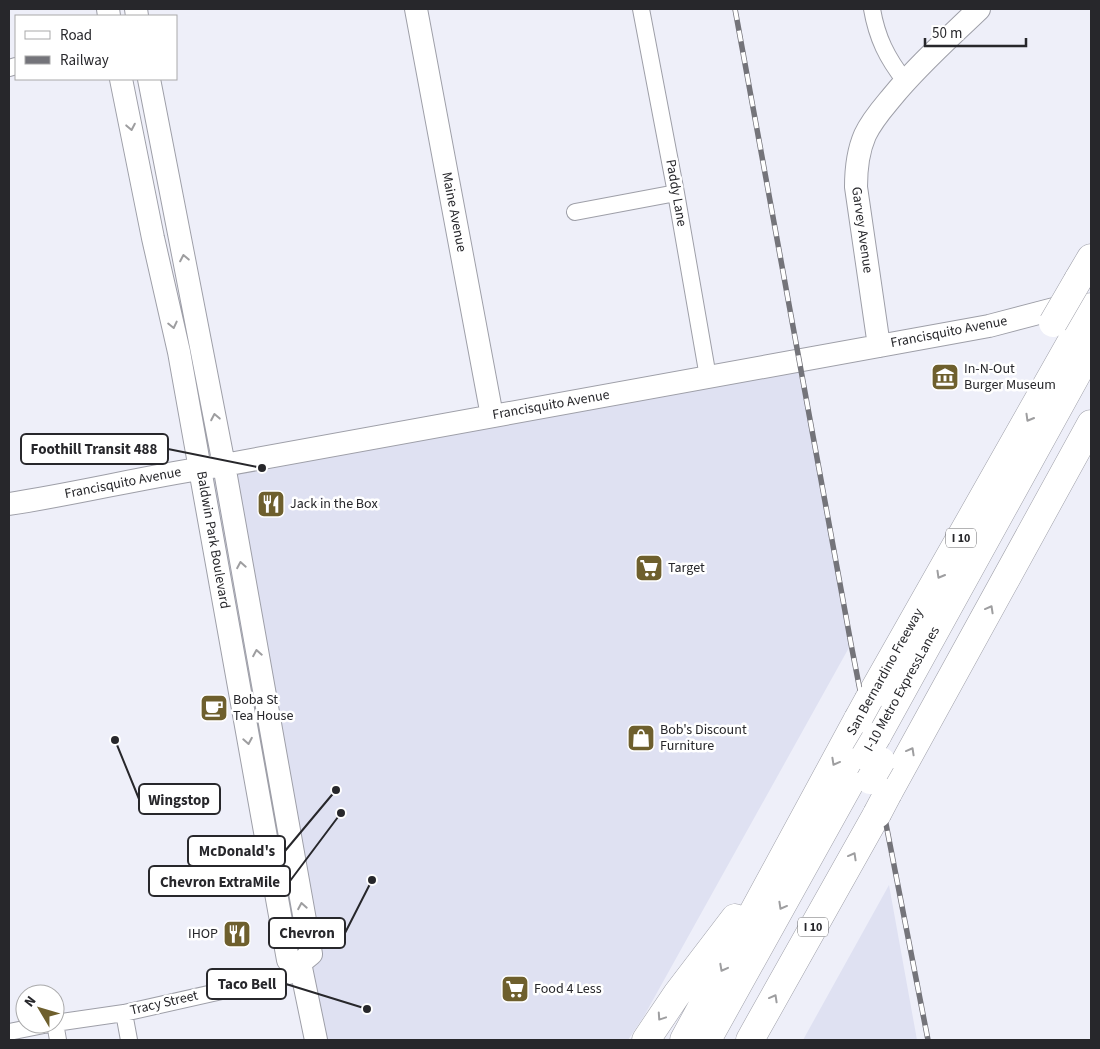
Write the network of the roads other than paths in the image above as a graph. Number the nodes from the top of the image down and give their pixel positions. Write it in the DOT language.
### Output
graph roads {
  1 [pos="416,9"];
  2 [pos="641,9"];
  3 [pos="872,9"];
  4 [pos="978,9"];
  5 [pos="121,80"];
  6 [pos="149,80"];
  7 [pos="905,81"];
  8 [pos="676,193"];
  9 [pos="575,212"];
  10 [pos="1088,300"];
  11 [pos="879,346"];
  12 [pos="1053,376"];
  13 [pos="708,377"];
  14 [pos="1091,382"];
  15 [pos="492,416"];
  16 [pos="1091,424"];
  17 [pos="1091,436"];
  18 [pos="224,465"];
  19 [pos="201,468"];
  20 [pos="1064,476"];
  21 [pos="9,504"];
  22 [pos="234,658"];
  23 [pos="272,735"];
  24 [pos="873,757"];
  25 [pos="788,848"];
  26 [pos="301,968"];
  27 [pos="124,1013"];
  28 [pos="65,1022"];
  29 [pos="129,1040"];
  30 [pos="316,1040"];
  31 [pos="646,1040"];
  32 [pos="684,1040"];
  33 [pos="707,1040"];
  34 [pos="729,1040"];
  35 [pos="750,1040"];
  1 -- 15 [label="main road, Maine Avenue"];
  2 -- 8 [label="street, Paddy Lane"];
  3 -- 7 [label="street"];
  4 -- 7 [label="main road, Garvey Avenue"];
  5 -- 19 [label="main road, Baldwin Park Boulevard, one-way"];
  18 -- 6 [label="main road, Baldwin Park Boulevard, one-way"];
  7 -- 11 [label="main road, Garvey Avenue"];
  8 -- 9 [label="street"];
  8 -- 13 [label="street, Paddy Lane"];
  10 -- 11 [label="main road, Francisquito Avenue"];
  10 -- 12 [label="highway, San Bernardino Freeway / I 10"];
  10 -- 12 [label="highway, bridge"];
  10 -- 24 [label="highway, I-10 Metro ExpressLanes"];
  11 -- 13 [label="main road, Francisquito Avenue"];
  12 -- 24 [label="highway, San Bernardino Freeway / I 10, one-way"];
  13 -- 15 [label="main road, Francisquito Avenue"];
  14 -- 24 [label="highway, I-10 Metro ExpressLanes"];
  15 -- 18 [label="main road, Francisquito Avenue"];
  16 -- 20 [label="highway, San Bernardino Freeway / I 10"];
  17 -- 20 [label="highway"];
  18 -- 19 [label="main road, Francisquito Avenue"];
  23 -- 18 [label="main road, Baldwin Park Boulevard, one-way"];
  19 -- 21 [label="main road, Francisquito Avenue"];
  19 -- 22 [label="main road, Baldwin Park Boulevard"];
  24 -- 20 [label="highway, San Bernardino Freeway / I 10, one-way"];
  22 -- 23 [label="main road"];
  22 -- 26 [label="main road, Baldwin Park Boulevard, one-way"];
  26 -- 23 [label="main road, Baldwin Park Boulevard, one-way"];
  24 -- 25 [label="highway, San Bernardino Freeway / I 10, one-way"];
  24 -- 33 [label="highway, I-10 Metro ExpressLanes, one-way"];
  24 -- 34 [label="highway, I-10 Metro ExpressLanes"];
  35 -- 24 [label="highway, San Bernardino Freeway / I 10, one-way"];
  25 -- 31 [label="highway, one-way"];
  25 -- 32 [label="highway, San Bernardino Freeway / I 10, one-way"];
  26 -- 27 [label="street, Tracy Street"];
  26 -- 30 [label="main road"];
  27 -- 28 [label="street, Tracy Street"];
  27 -- 29 [label="street"];
}
